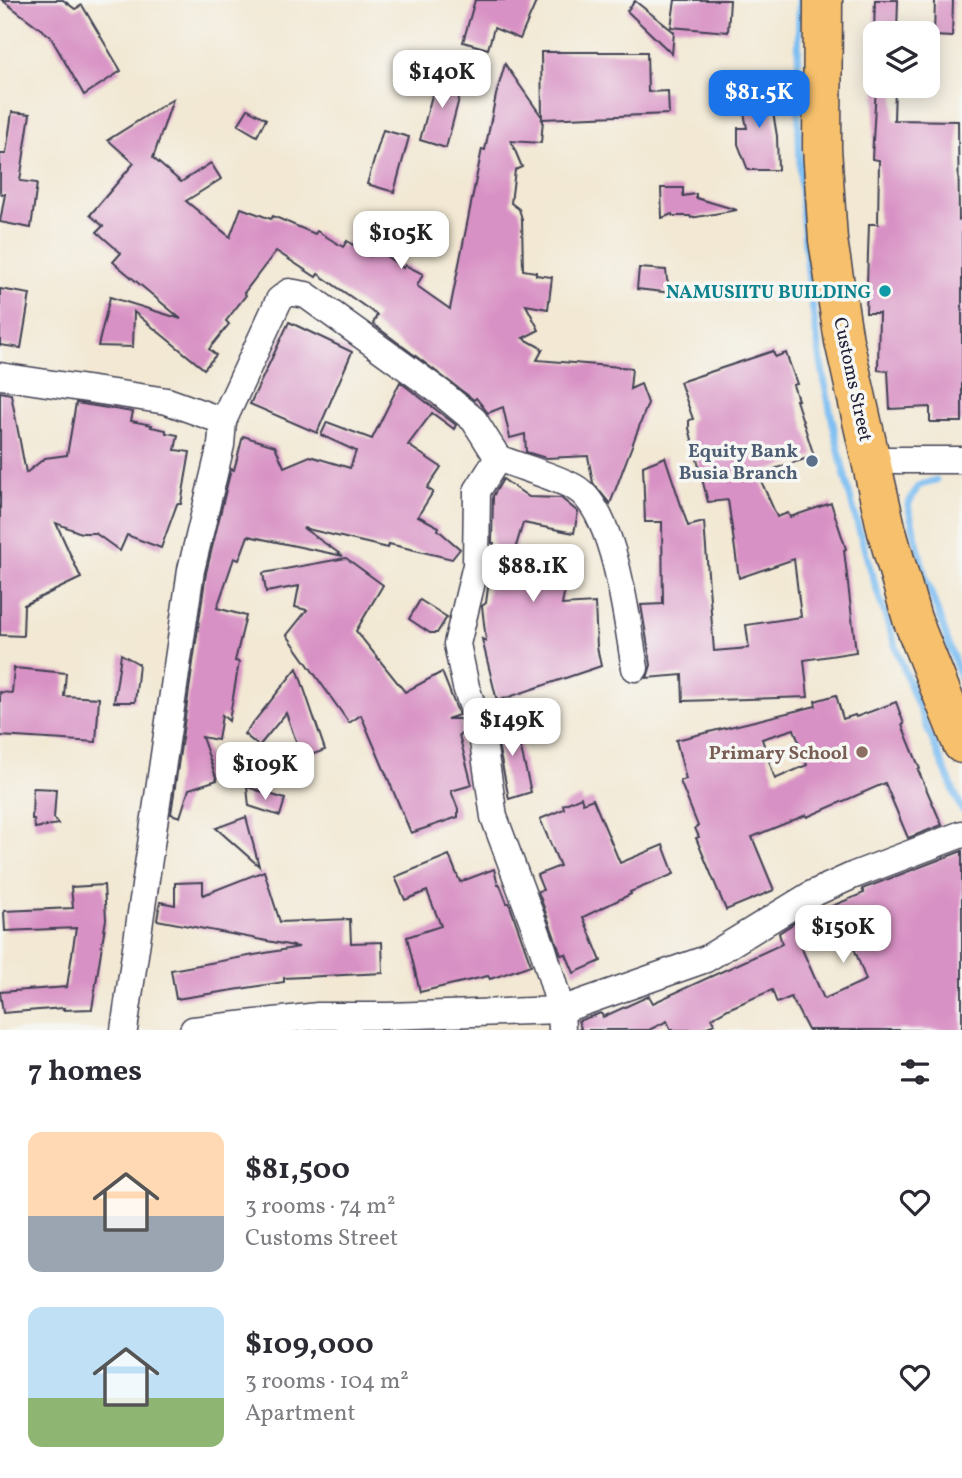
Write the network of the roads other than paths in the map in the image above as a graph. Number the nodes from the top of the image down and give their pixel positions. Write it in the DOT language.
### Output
graph roads {
  1 [pos="823,0"];
  2 [pos="0,376"];
  3 [pos="223,421"];
  4 [pos="498,458"];
  5 [pos="871,460"];
  6 [pos="962,460"];
  7 [pos="635,668"];
  8 [pos="962,744"];
  9 [pos="962,834"];
  10 [pos="562,1020"];
  11 [pos="124,1030"];
  12 [pos="193,1030"];
  1 -- 5 [label="highway, Customs Street"];
  2 -- 3 [label="street"];
  3 -- 4 [label="street"];
  3 -- 11 [label="street"];
  4 -- 7 [label="street"];
  4 -- 10 [label="street"];
  5 -- 6 [label="street"];
  5 -- 8 [label="highway, Customs Street"];
  9 -- 10 [label="street"];
  10 -- 12 [label="street"];
}
